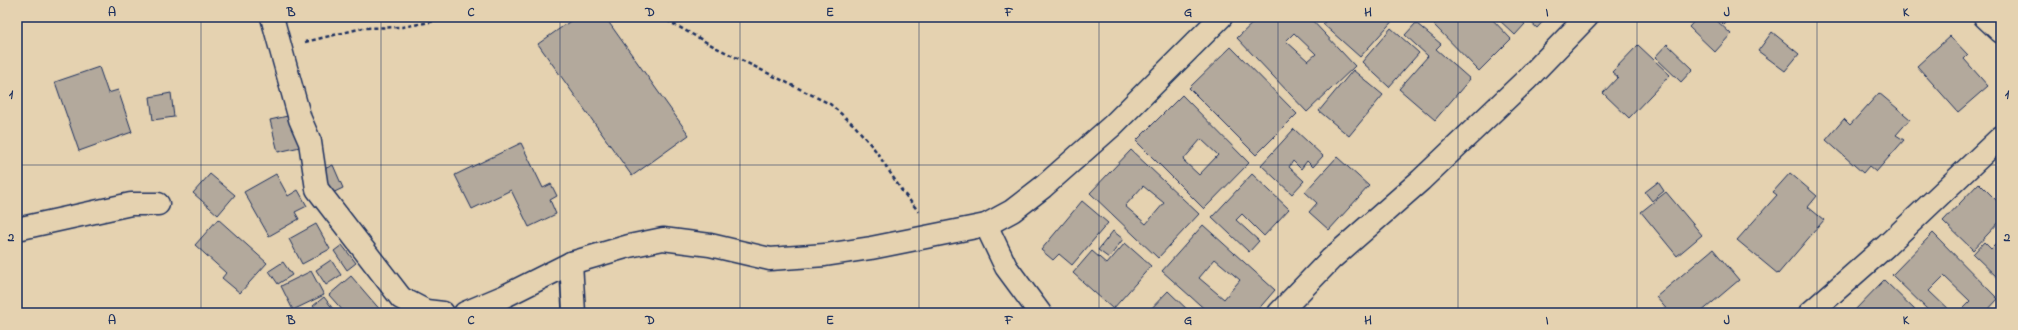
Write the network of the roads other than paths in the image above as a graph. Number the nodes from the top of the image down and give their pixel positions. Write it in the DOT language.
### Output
graph roads {
  1 [pos="272,17"];
  2 [pos="1221,17"];
  3 [pos="1587,17"];
  4 [pos="1985,17"];
  5 [pos="2001,32"];
  6 [pos="2001,137"];
  7 [pos="158,204"];
  8 [pos="986,225"];
  9 [pos="17,229"];
  10 [pos="570,263"];
  11 [pos="444,313"];
  12 [pos="465,313"];
  13 [pos="574,313"];
  14 [pos="1040,313"];
  15 [pos="1279,313"];
  16 [pos="1810,313"];
  1 -- 11 [label="street"];
  2 -- 8 [label="street"];
  3 -- 15 [label="street"];
  4 -- 5 [label="street"];
  6 -- 16 [label="street"];
  7 -- 9 [label="street"];
  8 -- 10 [label="street"];
  8 -- 14 [label="street"];
  10 -- 12 [label="street"];
  10 -- 13 [label="street"];
}
